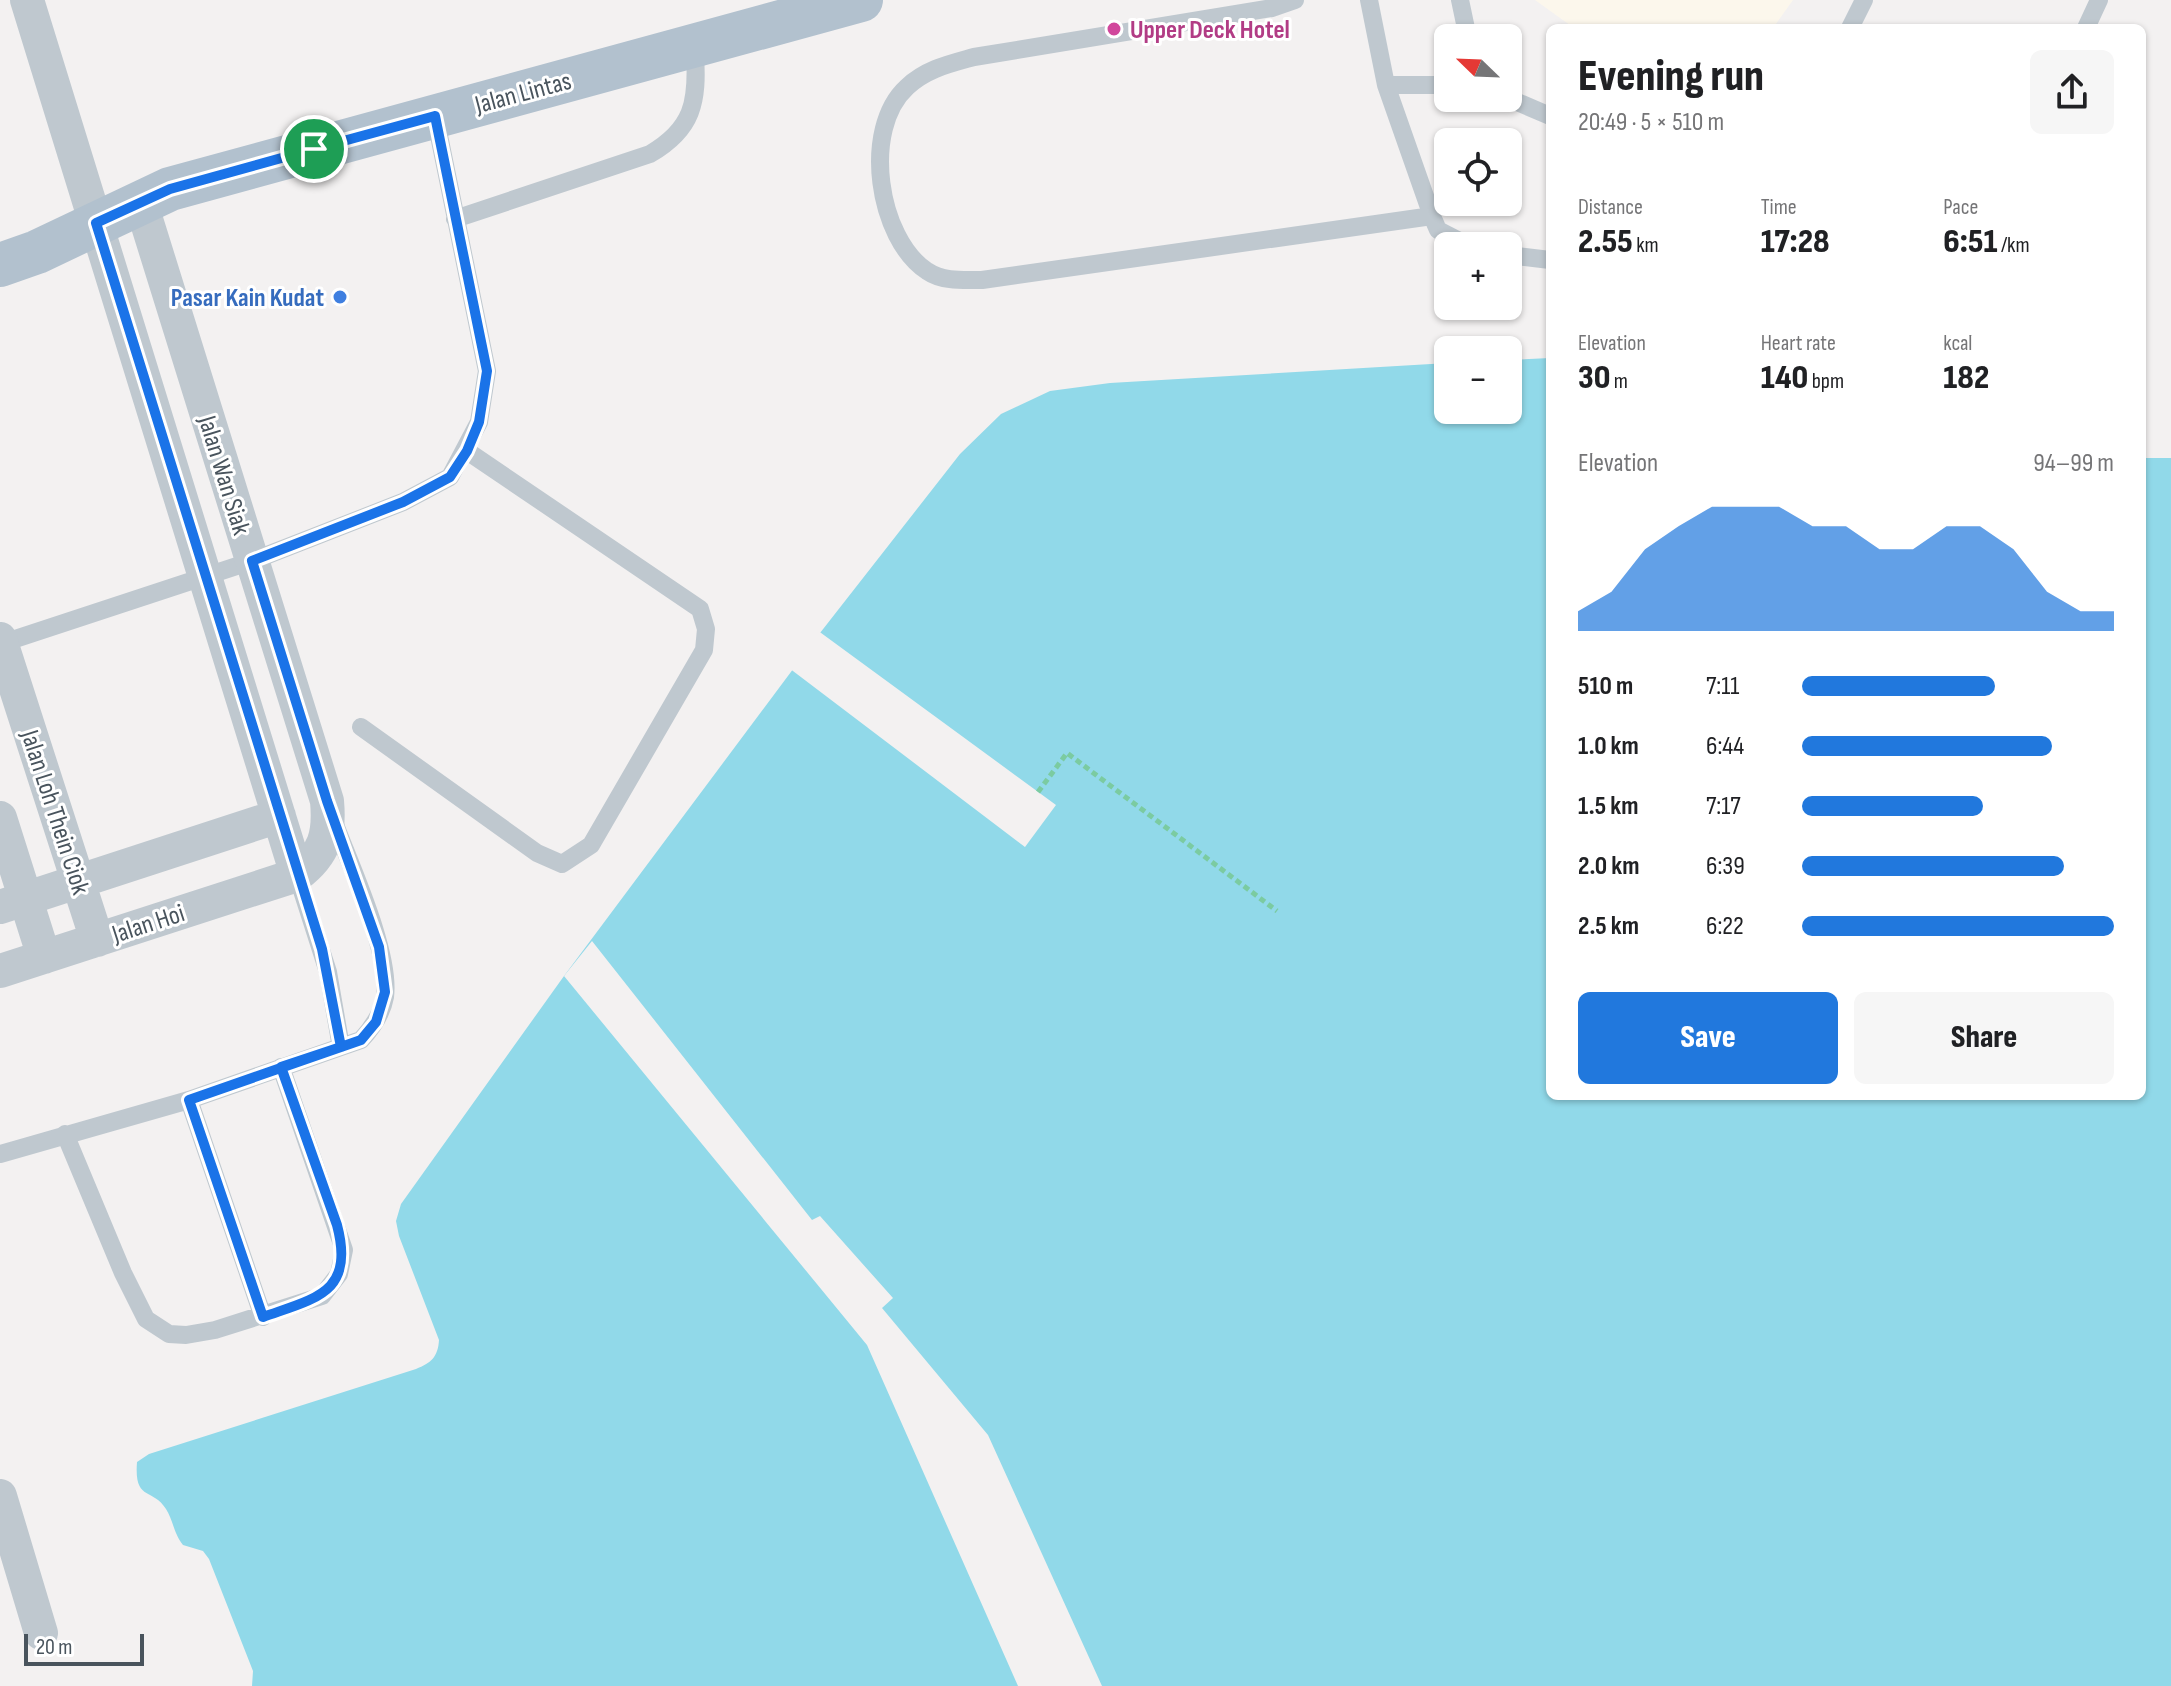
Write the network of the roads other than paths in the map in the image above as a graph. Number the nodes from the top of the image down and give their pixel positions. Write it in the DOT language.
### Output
graph roads {
  1 [pos="27,0"];
  2 [pos="861,0"];
  3 [pos="1295,0"];
  4 [pos="1369,0"];
  5 [pos="1460,0"];
  6 [pos="1864,0"];
  7 [pos="2099,0"];
  8 [pos="1465,24"];
  9 [pos="1852,24"];
  10 [pos="2088,24"];
  11 [pos="687,48"];
  12 [pos="1386,85"];
  13 [pos="1434,85"];
  14 [pos="1522,104"];
  15 [pos="1546,114"];
  16 [pos="435,116"];
  17 [pos="140,200"];
  18 [pos="1432,216"];
  19 [pos="455,219"];
  20 [pos="96,223"];
  21 [pos="1442,232"];
  22 [pos="1522,257"];
  23 [pos="1546,260"];
  24 [pos="0,265"];
  25 [pos="467,451"];
  26 [pos="252,561"];
  27 [pos="206,577"];
  28 [pos="0,642"];
  29 [pos="361,727"];
  30 [pos="327,801"];
  31 [pos="279,816"];
  32 [pos="0,818"];
  33 [pos="297,875"];
  34 [pos="78,881"];
  35 [pos="13,902"];
  36 [pos="97,940"];
  37 [pos="44,957"];
  38 [pos="0,971"];
  39 [pos="341,1047"];
  40 [pos="281,1067"];
  41 [pos="189,1100"];
  42 [pos="65,1134"];
  43 [pos="0,1154"];
  44 [pos="263,1317"];
  45 [pos="0,1496"];
  46 [pos="41,1633"];
  1 -- 20 [label="street, Jalan Wan Siak"];
  2 -- 11 [label="main road, Jalan Lintas"];
  3 -- 18 [label="lane"];
  4 -- 12 [label="lane"];
  5 -- 8 [label="lane"];
  6 -- 9 [label="lane"];
  7 -- 10 [label="lane"];
  11 -- 16 [label="main road, Jalan Lintas"];
  11 -- 19 [label="lane"];
  12 -- 13 [label="lane"];
  12 -- 18 [label="lane"];
  14 -- 15 [label="lane"];
  16 -- 17 [label="main road, Jalan Lintas"];
  16 -- 19 [label="lane"];
  17 -- 20 [label="main road, Jalan Lintas"];
  17 -- 26 [label="street, Jalan Wan Siak"];
  18 -- 21 [label="lane"];
  19 -- 25 [label="lane"];
  20 -- 24 [label="main road, Jalan Lintas"];
  20 -- 27 [label="street, Jalan Wan Siak"];
  22 -- 23 [label="lane"];
  25 -- 26 [label="lane"];
  25 -- 29 [label="lane"];
  26 -- 27 [label="lane"];
  26 -- 30 [label="street, Jalan Wan Siak"];
  27 -- 28 [label="lane"];
  27 -- 31 [label="street, Jalan Wan Siak"];
  28 -- 34 [label="street, Jalan Loh Thein Ciok"];
  30 -- 33 [label="street, Jalan Wan Siak"];
  30 -- 39 [label="lane"];
  31 -- 33 [label="street, Jalan Wan Siak"];
  31 -- 34 [label="street"];
  32 -- 35 [label="street"];
  33 -- 36 [label="street, Jalan Hoi"];
  33 -- 39 [label="lane"];
  34 -- 35 [label="street"];
  34 -- 36 [label="street, Jalan Loh Thein Ciok"];
  35 -- 37 [label="street"];
  36 -- 37 [label="street, Jalan Hoi"];
  37 -- 38 [label="street, Jalan Hoi"];
  39 -- 40 [label="lane"];
  40 -- 41 [label="lane"];
  40 -- 44 [label="lane"];
  41 -- 42 [label="lane"];
  41 -- 44 [label="lane"];
  42 -- 43 [label="lane"];
  42 -- 44 [label="lane"];
  45 -- 46 [label="street"];
}
